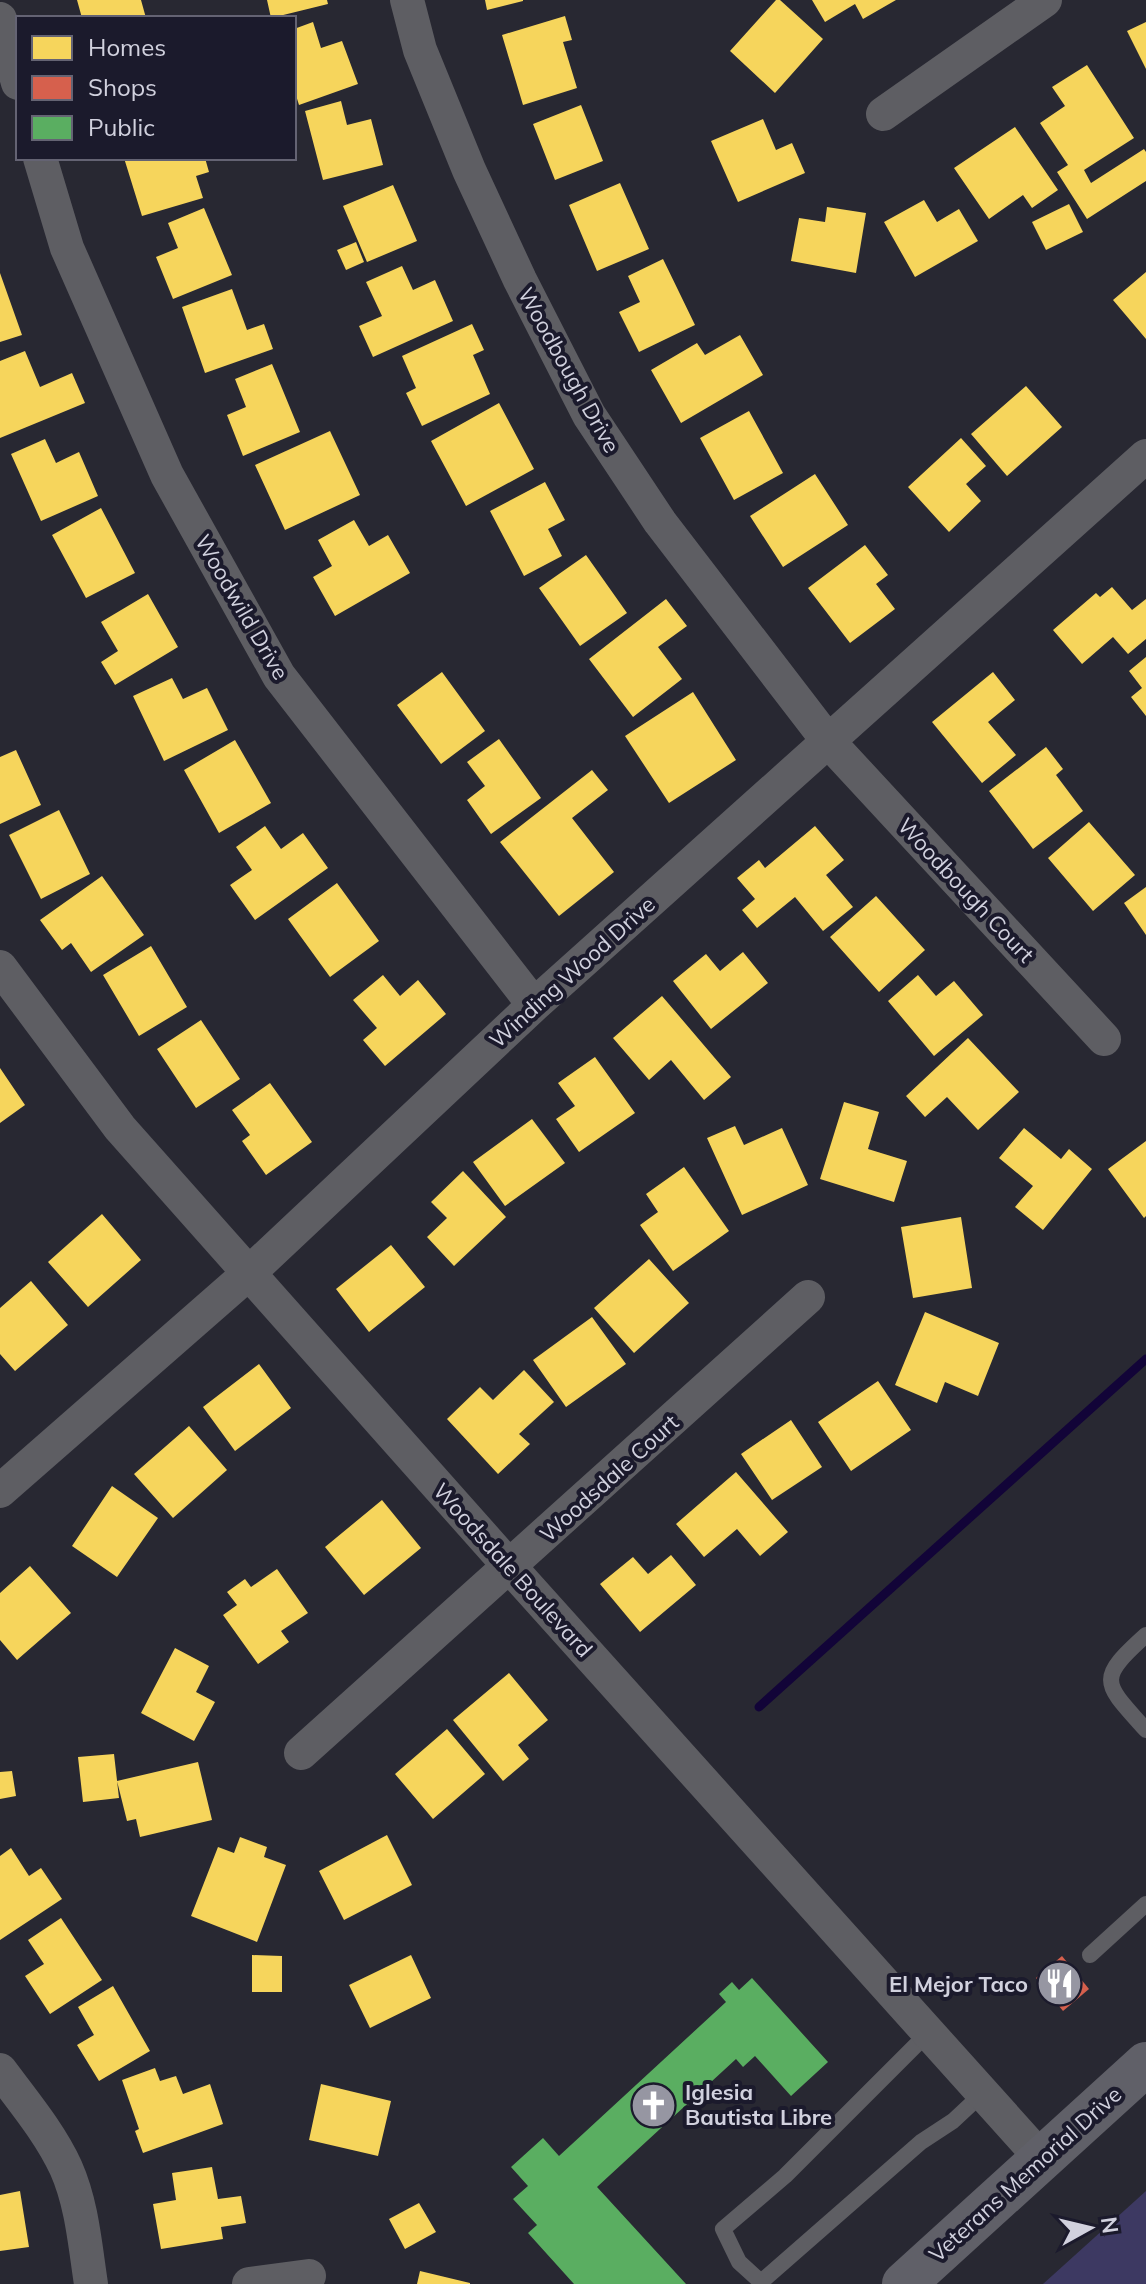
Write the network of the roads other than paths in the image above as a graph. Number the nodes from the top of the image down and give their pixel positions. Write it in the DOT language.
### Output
graph roads {
  1 [pos="407,0"];
  2 [pos="1045,0"];
  3 [pos="0,19"];
  4 [pos="16,76"];
  5 [pos="883,114"];
  6 [pos="41,160"];
  7 [pos="1142,469"];
  8 [pos="828,741"];
  9 [pos="0,967"];
  10 [pos="534,1005"];
  11 [pos="1104,1039"];
  12 [pos="249,1273"];
  13 [pos="808,1297"];
  14 [pos="0,1491"];
  15 [pos="510,1567"];
  16 [pos="1146,1635"];
  17 [pos="1146,1730"];
  18 [pos="301,1753"];
  19 [pos="1146,1904"];
  20 [pos="1090,1955"];
  21 [pos="928,2033"];
  22 [pos="1146,2064"];
  23 [pos="0,2070"];
  24 [pos="983,2093"];
  25 [pos="1042,2159"];
  26 [pos="309,2276"];
  27 [pos="91,2284"];
  28 [pos="249,2284"];
  29 [pos="904,2284"];
  1 -- 8 [label="street, Woodbough Drive"];
  2 -- 5 [label="street"];
  3 -- 4 [label="street"];
  6 -- 10 [label="street, Woodwild Drive"];
  7 -- 8 [label="street, Winding Wood Drive"];
  8 -- 10 [label="street, Winding Wood Drive"];
  8 -- 11 [label="street, Woodbough Court"];
  9 -- 12 [label="street, Woodsdale Boulevard"];
  10 -- 12 [label="street, Winding Wood Drive"];
  12 -- 14 [label="street, Winding Wood Drive"];
  12 -- 15 [label="street, Woodsdale Boulevard"];
  13 -- 15 [label="street, Woodsdale Court"];
  15 -- 18 [label="street, Woodsdale Court"];
  15 -- 21 [label="street, Woodsdale Boulevard"];
  16 -- 17 [label="lane"];
  19 -- 20 [label="lane"];
  21 -- 24 [label="street, Woodsdale Boulevard"];
  21 -- 24 [label="lane"];
  22 -- 25 [label="main road, Veterans Memorial Drive"];
  23 -- 27 [label="street"];
  24 -- 25 [label="street, Woodsdale Boulevard"];
  25 -- 29 [label="main road, Veterans Memorial Drive"];
  26 -- 28 [label="street"];
}
